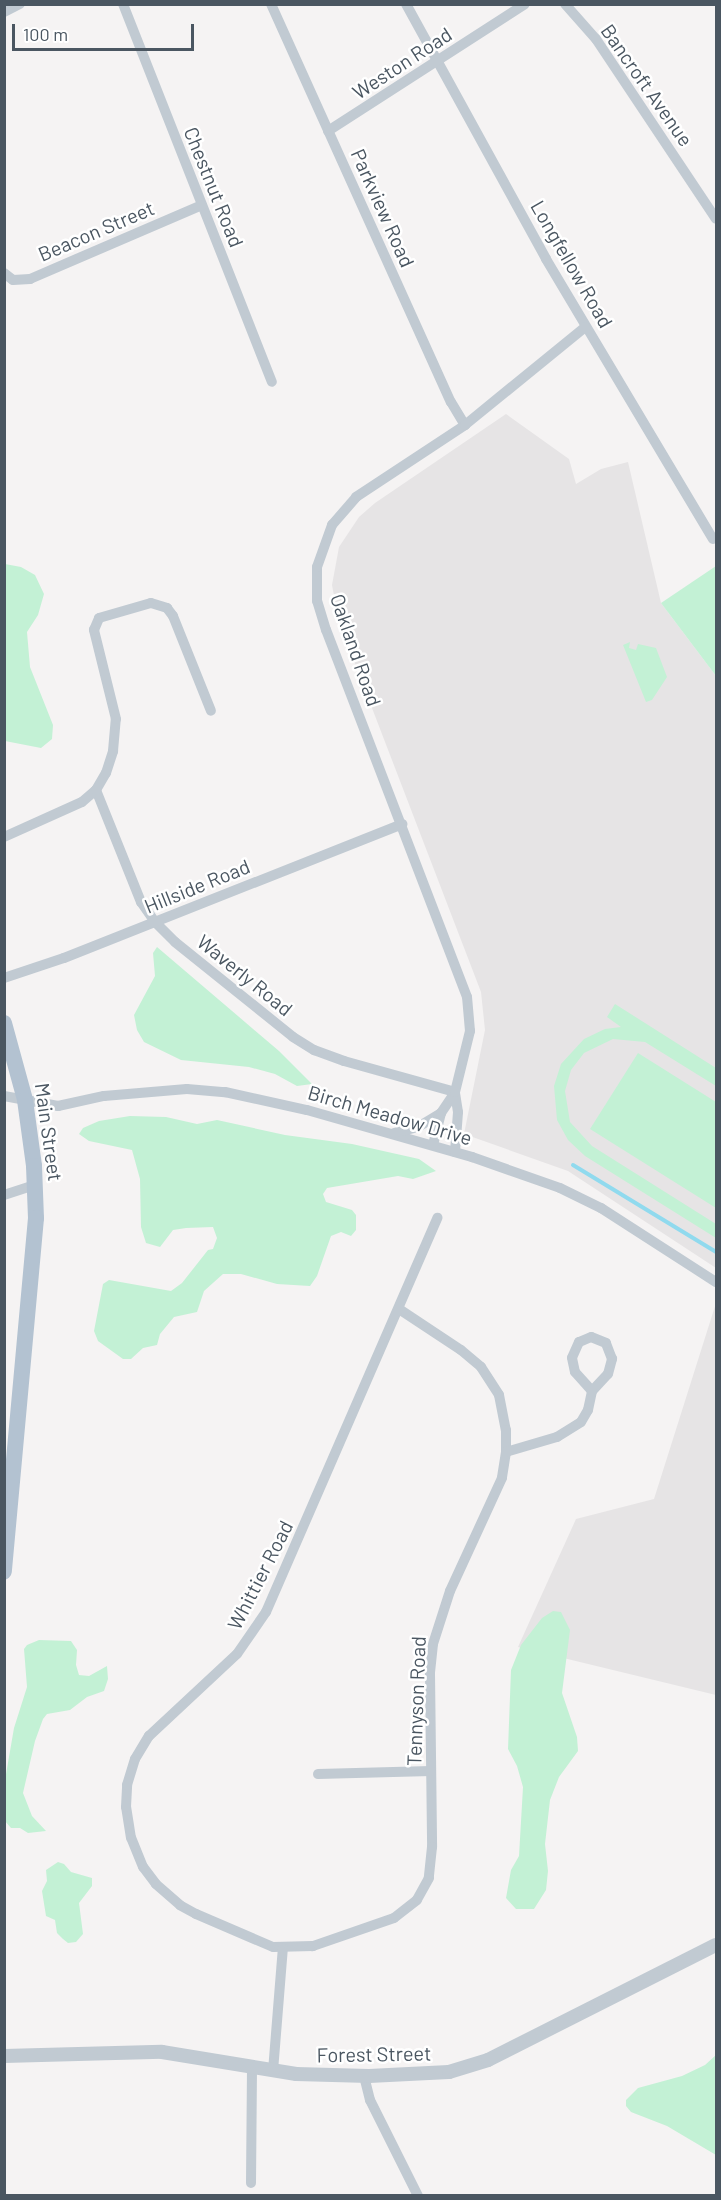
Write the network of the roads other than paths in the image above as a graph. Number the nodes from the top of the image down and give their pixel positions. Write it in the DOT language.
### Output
graph roads {
  1 [pos="20,4"];
  2 [pos="123,4"];
  3 [pos="271,4"];
  4 [pos="406,4"];
  5 [pos="525,4"];
  6 [pos="565,4"];
  7 [pos="4,12"];
  8 [pos="438,61"];
  9 [pos="328,131"];
  10 [pos="202,205"];
  11 [pos="717,219"];
  12 [pos="4,273"];
  13 [pos="585,327"];
  14 [pos="272,382"];
  15 [pos="465,425"];
  16 [pos="713,539"];
  17 [pos="211,711"];
  18 [pos="96,790"];
  19 [pos="402,824"];
  20 [pos="4,837"];
  21 [pos="155,922"];
  22 [pos="4,978"];
  23 [pos="4,1023"];
  24 [pos="456,1092"];
  25 [pos="4,1096"];
  26 [pos="25,1100"];
  27 [pos="441,1113"];
  28 [pos="391,1133"];
  29 [pos="433,1145"];
  30 [pos="455,1152"];
  31 [pos="35,1185"];
  32 [pos="4,1195"];
  33 [pos="437,1218"];
  34 [pos="717,1282"];
  35 [pos="399,1309"];
  36 [pos="592,1391"];
  37 [pos="10,1427"];
  38 [pos="506,1452"];
  39 [pos="4,1572"];
  40 [pos="431,1771"];
  41 [pos="318,1774"];
  42 [pos="717,1945"];
  43 [pos="283,1948"];
  44 [pos="4,2056"];
  45 [pos="252,2068"];
  46 [pos="273,2071"];
  47 [pos="364,2076"];
  48 [pos="251,2183"];
  49 [pos="418,2196"];
  1 -- 7 [label="street"];
  2 -- 10 [label="street, Chestnut Road"];
  3 -- 9 [label="street, Parkview Road"];
  4 -- 8 [label="street, Longfellow Road"];
  5 -- 8 [label="street, Weston Road"];
  6 -- 11 [label="street, Bancroft Avenue"];
  8 -- 9 [label="street, Weston Road"];
  8 -- 13 [label="street, Longfellow Road"];
  9 -- 15 [label="street, Parkview Road"];
  10 -- 12 [label="street, Beacon Street"];
  10 -- 14 [label="street, Chestnut Road"];
  13 -- 15 [label="street, Oakland Road"];
  13 -- 16 [label="street, Longfellow Road"];
  15 -- 19 [label="street, Oakland Road"];
  17 -- 18 [label="street"];
  18 -- 20 [label="street"];
  18 -- 21 [label="street, Waverly Road"];
  19 -- 21 [label="street, Hillside Road"];
  19 -- 24 [label="street, Oakland Road"];
  21 -- 22 [label="street, Hillside Road"];
  21 -- 24 [label="street, Waverly Road"];
  23 -- 26 [label="main road, Main Street"];
  24 -- 27 [label="street, Oakland Road"];
  24 -- 30 [label="street, Oakland Road"];
  25 -- 26 [label="street, Birch Meadow Drive"];
  26 -- 28 [label="street, Birch Meadow Drive"];
  26 -- 31 [label="main road, Main Street"];
  27 -- 28 [label="street, Oakland Road"];
  27 -- 29 [label="street, Oakland Road"];
  28 -- 29 [label="street, Birch Meadow Drive"];
  29 -- 30 [label="street, Birch Meadow Drive"];
  30 -- 34 [label="street, Birch Meadow Drive"];
  31 -- 32 [label="street"];
  31 -- 37 [label="main road, Main Street"];
  33 -- 35 [label="street, Whittier Road"];
  35 -- 38 [label="street, Tennyson Road"];
  35 -- 43 [label="street, Whittier Road"];
  36 -- 36 [label="street"];
  36 -- 38 [label="street"];
  37 -- 39 [label="main road, Main Street"];
  38 -- 40 [label="street, Tennyson Road"];
  40 -- 41 [label="street"];
  40 -- 43 [label="street, Tennyson Road"];
  42 -- 47 [label="street, Forest Street"];
  43 -- 46 [label="street"];
  44 -- 45 [label="street, Forest Street"];
  45 -- 46 [label="street, Forest Street"];
  45 -- 48 [label="street"];
  46 -- 47 [label="street, Forest Street"];
  47 -- 49 [label="street"];
}
